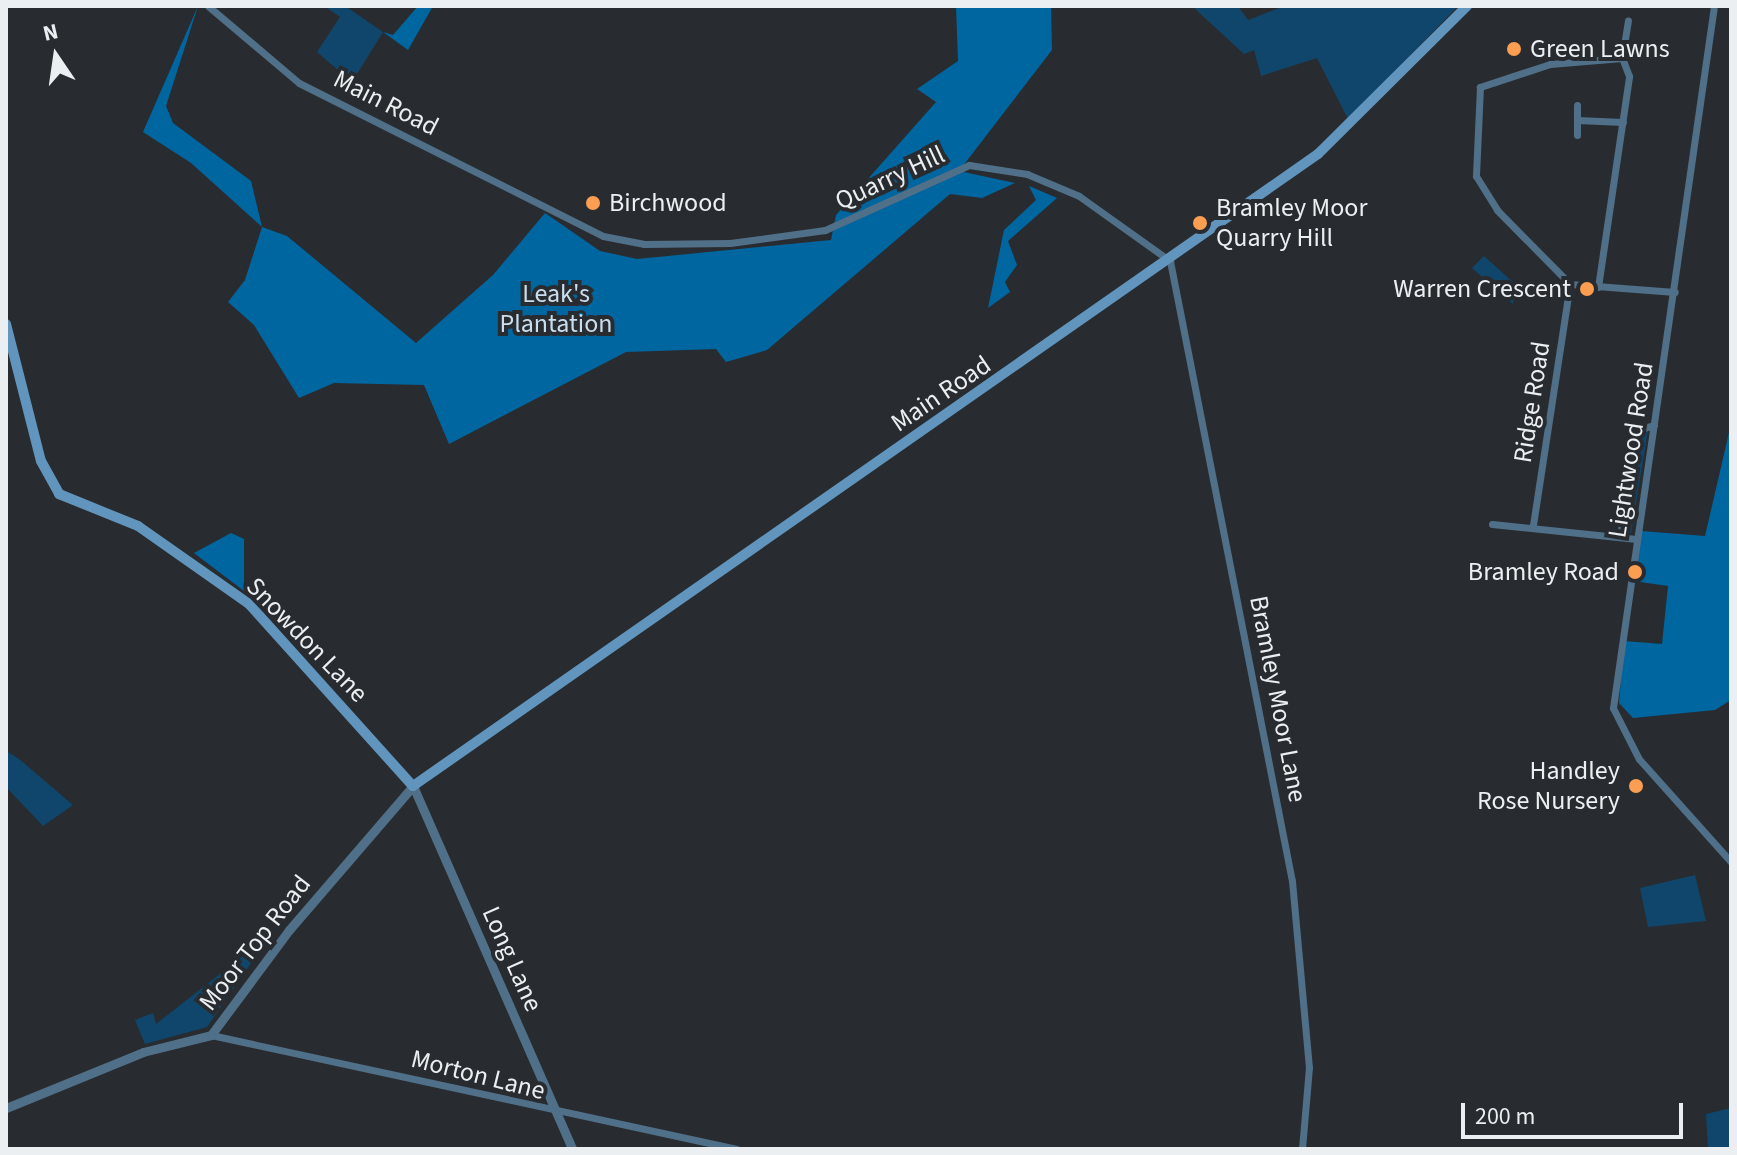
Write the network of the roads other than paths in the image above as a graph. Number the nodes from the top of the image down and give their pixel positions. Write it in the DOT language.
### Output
graph roads {
  1 [pos="208,6"];
  2 [pos="1467,6"];
  3 [pos="1714,6"];
  4 [pos="1628,20"];
  5 [pos="1622,58"];
  6 [pos="1577,105"];
  7 [pos="1577,120"];
  8 [pos="1623,122"];
  9 [pos="1577,135"];
  10 [pos="603,236"];
  11 [pos="1170,261"];
  12 [pos="1570,284"];
  13 [pos="1598,287"];
  14 [pos="1675,292"];
  15 [pos="6,324"];
  16 [pos="1654,425"];
  17 [pos="1492,524"];
  18 [pos="1533,525"];
  19 [pos="1620,537"];
  20 [pos="1636,539"];
  21 [pos="413,786"];
  22 [pos="1731,862"];
  23 [pos="211,1035"];
  24 [pos="6,1108"];
  25 [pos="555,1114"];
  26 [pos="572,1149"];
  27 [pos="737,1149"];
  28 [pos="1302,1149"];
  1 -- 10 [label="street, Main Road"];
  2 -- 11 [label="main road, Main Road"];
  3 -- 14 [label="street, Lightwood Road"];
  4 -- 5 [label="street"];
  5 -- 8 [label="street"];
  5 -- 12 [label="street"];
  6 -- 7 [label="street"];
  7 -- 8 [label="street"];
  7 -- 9 [label="street"];
  8 -- 13 [label="street"];
  10 -- 11 [label="street, Quarry Hill"];
  11 -- 21 [label="main road, Main Road"];
  11 -- 28 [label="street, Bramley Moor Lane"];
  12 -- 13 [label="street"];
  12 -- 18 [label="street, Ridge Road"];
  13 -- 14 [label="street"];
  14 -- 16 [label="street, Lightwood Road"];
  15 -- 21 [label="main road, Snowdon Lane"];
  16 -- 19 [label="street"];
  16 -- 20 [label="street, Lightwood Road"];
  17 -- 18 [label="street"];
  18 -- 19 [label="street"];
  19 -- 20 [label="street"];
  20 -- 22 [label="street, Lightwood Road"];
  21 -- 23 [label="street, Moor Top Road"];
  21 -- 25 [label="street, Long Lane"];
  23 -- 24 [label="street, Moor Top Road"];
  23 -- 25 [label="street, Morton Lane"];
  25 -- 26 [label="street, Long Lane"];
  25 -- 27 [label="street, Morton Lane"];
}
